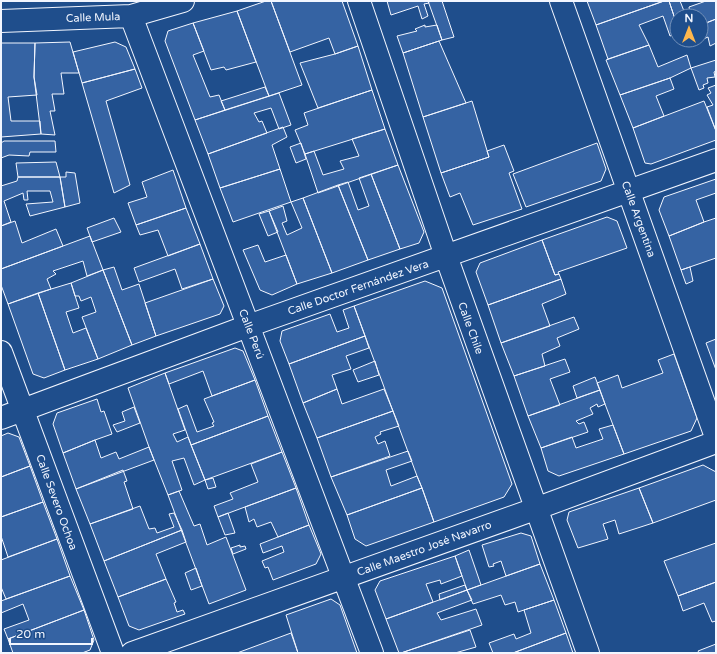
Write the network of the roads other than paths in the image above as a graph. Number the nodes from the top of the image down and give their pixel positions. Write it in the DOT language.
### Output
graph roads {
  1 [pos="183,1"];
  2 [pos="358,1"];
  3 [pos="561,1"];
  4 [pos="131,16"];
  5 [pos="1,21"];
  6 [pos="716,160"];
  7 [pos="628,191"];
  8 [pos="446,256"];
  9 [pos="248,326"];
  10 [pos="1,352"];
  11 [pos="23,409"];
  12 [pos="1,418"];
  13 [pos="716,437"];
  14 [pos="716,442"];
  15 [pos="535,508"];
  16 [pos="344,577"];
  17 [pos="113,653"];
  18 [pos="132,653"];
  19 [pos="372,653"];
  20 [pos="588,653"];
  1 -- 4 [label="street, Calle Mula"];
  2 -- 8 [label="street, Calle Chile"];
  3 -- 7 [label="street, Calle Argentina"];
  4 -- 5 [label="street, Calle Mula"];
  4 -- 9 [label="street, Calle Perú"];
  6 -- 7 [label="street, Calle Doctor Fernández Vera"];
  7 -- 8 [label="street, Calle Doctor Fernández Vera"];
  7 -- 13 [label="street, Calle Argentina"];
  8 -- 9 [label="street, Calle Doctor Fernández Vera"];
  8 -- 15 [label="street, Calle Chile"];
  9 -- 11 [label="street, Calle Doctor Fernández Vera"];
  9 -- 16 [label="street, Calle Perú"];
  10 -- 11 [label="street, Calle Severo Ochoa"];
  11 -- 12 [label="street, Calle Doctor Fernández Vera"];
  11 -- 17 [label="street, Calle Severo Ochoa"];
  14 -- 15 [label="street, Calle Maestro José Navarro"];
  15 -- 16 [label="street, Calle Maestro José Navarro"];
  15 -- 20 [label="street, Calle Chile"];
  16 -- 18 [label="street, Calle Maestro José Navarro"];
  16 -- 19 [label="street, Calle Perú"];
}
